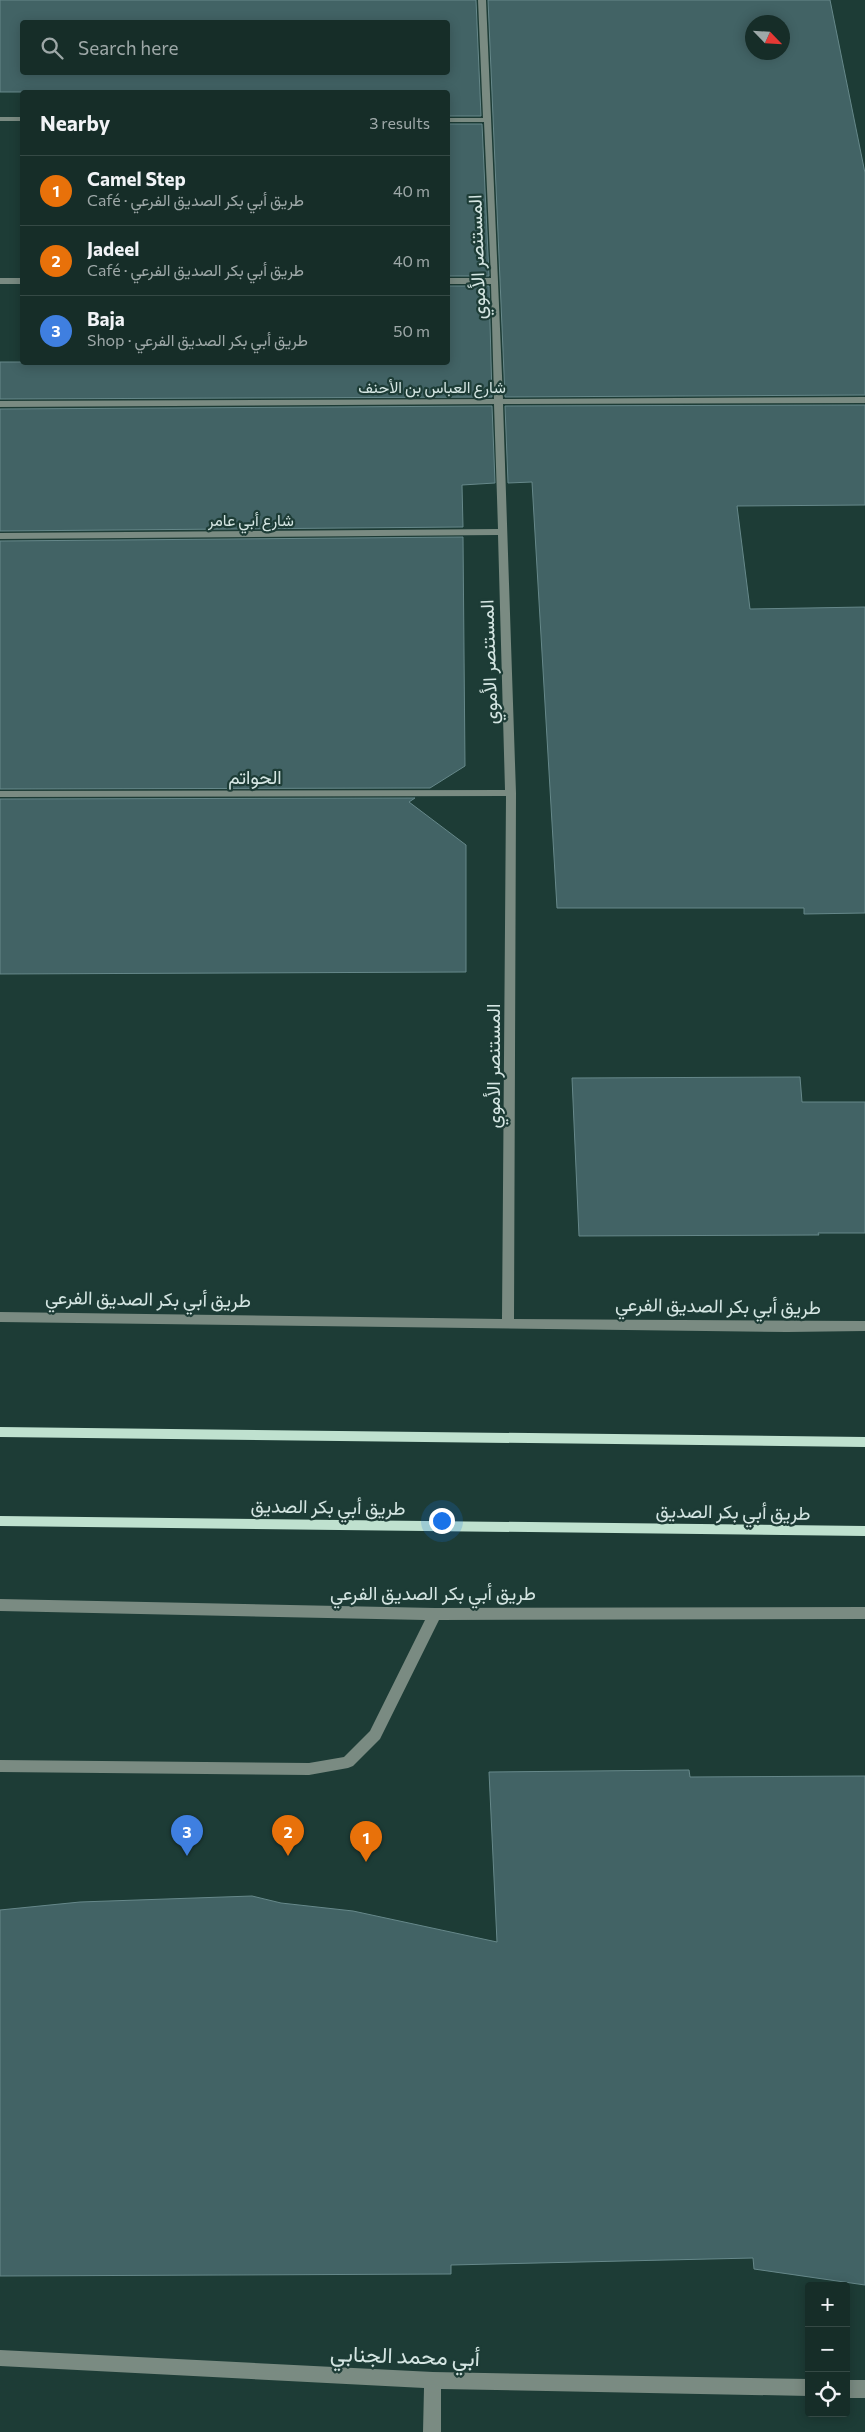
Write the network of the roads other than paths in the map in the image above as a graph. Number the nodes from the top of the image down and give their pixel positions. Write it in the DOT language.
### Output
graph roads {
  1 [pos="482,0"];
  2 [pos="0,119"];
  3 [pos="20,119"];
  4 [pos="450,120"];
  5 [pos="486,120"];
  6 [pos="0,281"];
  7 [pos="20,281"];
  8 [pos="450,281"];
  9 [pos="495,281"];
  10 [pos="498,400"];
  11 [pos="865,400"];
  12 [pos="0,404"];
  13 [pos="502,532"];
  14 [pos="0,536"];
  15 [pos="510,793"];
  16 [pos="0,794"];
  17 [pos="0,1317"];
  18 [pos="508,1322"];
  19 [pos="865,1326"];
  20 [pos="0,1432"];
  21 [pos="865,1442"];
  22 [pos="0,1521"];
  23 [pos="865,1531"];
  24 [pos="0,1605"];
  25 [pos="865,1612"];
  26 [pos="435,1614"];
  27 [pos="0,1766"];
  28 [pos="0,2358"];
  29 [pos="433,2380"];
  30 [pos="805,2388"];
  31 [pos="850,2389"];
  32 [pos="865,2390"];
  33 [pos="432,2432"];
  1 -- 5 [label="street, المستنصر الأموي"];
  2 -- 3 [label="street"];
  4 -- 5 [label="street"];
  5 -- 9 [label="street, المستنصر الأموي"];
  6 -- 7 [label="street"];
  8 -- 9 [label="street"];
  9 -- 10 [label="street, المستنصر الأموي"];
  10 -- 11 [label="street, شارع العباس بن الأحنف"];
  10 -- 12 [label="street, شارع العباس بن الأحنف"];
  10 -- 13 [label="street, المستنصر الأموي"];
  13 -- 14 [label="street, شارع أبي عامر"];
  13 -- 15 [label="street, المستنصر الأموي"];
  15 -- 16 [label="street, الحواتم"];
  15 -- 18 [label="street, المستنصر الأموي"];
  17 -- 18 [label="street, طريق أبي بكر الصديق الفرعي"];
  18 -- 19 [label="street, طريق أبي بكر الصديق الفرعي"];
  20 -- 21 [label="main road"];
  22 -- 23 [label="main road, طريق أبي بكر الصديق"];
  24 -- 26 [label="street, طريق أبي بكر الصديق الفرعي"];
  25 -- 26 [label="street, طريق أبي بكر الصديق الفرعي"];
  26 -- 27 [label="street"];
  28 -- 29 [label="street, أبي محمد الجنابي"];
  29 -- 30 [label="street, أبي محمد الجنابي"];
  29 -- 33 [label="street"];
  31 -- 32 [label="street"];
}
